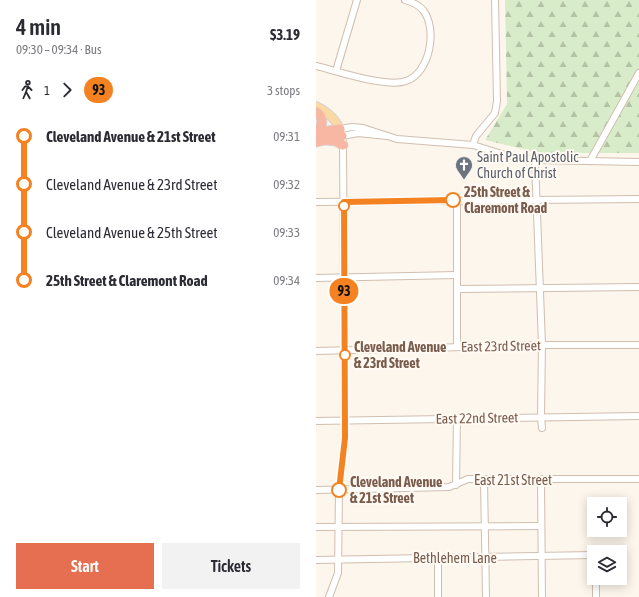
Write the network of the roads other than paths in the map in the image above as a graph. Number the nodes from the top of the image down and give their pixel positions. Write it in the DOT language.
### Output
graph roads {
  1 [pos="357,0"];
  2 [pos="405,0"];
  3 [pos="495,0"];
  4 [pos="316,66"];
  5 [pos="336,71"];
  6 [pos="639,74"];
  7 [pos="316,110"];
  8 [pos="318,137"];
  9 [pos="342,137"];
  10 [pos="473,145"];
  11 [pos="535,160"];
  12 [pos="590,161"];
  13 [pos="639,162"];
  14 [pos="639,199"];
  15 [pos="457,200"];
  16 [pos="538,200"];
  17 [pos="316,202"];
  18 [pos="344,202"];
  19 [pos="457,275"];
  20 [pos="344,277"];
  21 [pos="316,278"];
  22 [pos="639,287"];
  23 [pos="540,288"];
  24 [pos="457,289"];
  25 [pos="542,345"];
  26 [pos="639,345"];
  27 [pos="457,347"];
  28 [pos="345,350"];
  29 [pos="316,351"];
  30 [pos="639,416"];
  31 [pos="541,417"];
  32 [pos="457,418"];
  33 [pos="345,420"];
  34 [pos="316,421"];
  35 [pos="542,428"];
  36 [pos="484,479"];
  37 [pos="639,479"];
  38 [pos="541,480"];
  39 [pos="456,485"];
  40 [pos="316,490"];
  41 [pos="339,490"];
  42 [pos="339,526"];
  43 [pos="485,526"];
  44 [pos="541,526"];
  45 [pos="316,527"];
  46 [pos="587,555"];
  47 [pos="486,557"];
  48 [pos="542,557"];
  49 [pos="438,558"];
  50 [pos="339,559"];
  51 [pos="316,560"];
  52 [pos="596,585"];
  53 [pos="329,597"];
  54 [pos="438,597"];
  55 [pos="486,597"];
  56 [pos="542,597"];
  57 [pos="596,597"];
  1 -- 5 [label="street"];
  2 -- 5 [label="street"];
  3 -- 10 [label="street"];
  4 -- 5 [label="street"];
  6 -- 12 [label="street"];
  7 -- 8 [label="highway"];
  7 -- 9 [label="main road"];
  8 -- 9 [label="highway"];
  8 -- 9 [label="highway"];
  9 -- 10 [label="street"];
  9 -- 18 [label="street"];
  10 -- 11 [label="street"];
  11 -- 12 [label="street"];
  11 -- 16 [label="street"];
  12 -- 13 [label="street"];
  14 -- 16 [label="street"];
  15 -- 16 [label="street"];
  15 -- 18 [label="street"];
  15 -- 19 [label="street"];
  16 -- 23 [label="street"];
  17 -- 18 [label="street"];
  18 -- 20 [label="street"];
  19 -- 20 [label="street"];
  19 -- 24 [label="street"];
  20 -- 21 [label="street"];
  20 -- 28 [label="street"];
  22 -- 23 [label="street"];
  23 -- 24 [label="street"];
  23 -- 25 [label="street"];
  24 -- 27 [label="street"];
  25 -- 26 [label="street, East 23rd Street"];
  25 -- 27 [label="street, East 23rd Street"];
  25 -- 31 [label="street"];
  27 -- 28 [label="street, East 23rd Street"];
  28 -- 29 [label="street, East 23rd Street"];
  28 -- 33 [label="street"];
  30 -- 31 [label="street, East 22nd Street"];
  31 -- 32 [label="street, East 22nd Street"];
  31 -- 35 [label="street"];
  32 -- 33 [label="street, East 22nd Street"];
  32 -- 39 [label="street"];
  33 -- 34 [label="street, East 22nd Street"];
  33 -- 41 [label="street"];
  36 -- 38 [label="street, East 21st Street"];
  36 -- 39 [label="street, East 21st Street"];
  36 -- 43 [label="street"];
  37 -- 38 [label="street, East 21st Street"];
  38 -- 44 [label="street"];
  39 -- 41 [label="street, East 21st Street"];
  40 -- 41 [label="street, East 21st Street"];
  41 -- 42 [label="street"];
  42 -- 43 [label="street"];
  42 -- 45 [label="street"];
  42 -- 50 [label="street"];
  43 -- 44 [label="street"];
  43 -- 47 [label="street"];
  44 -- 48 [label="street"];
  46 -- 48 [label="street, Bethlehem Lane"];
  47 -- 48 [label="street, Bethlehem Lane"];
  47 -- 49 [label="street, Bethlehem Lane"];
  47 -- 55 [label="street"];
  48 -- 56 [label="street"];
  49 -- 50 [label="street, Bethlehem Lane"];
  49 -- 54 [label="street"];
  50 -- 51 [label="street, Bethlehem Lane"];
  50 -- 53 [label="street"];
  52 -- 57 [label="street"];
}
